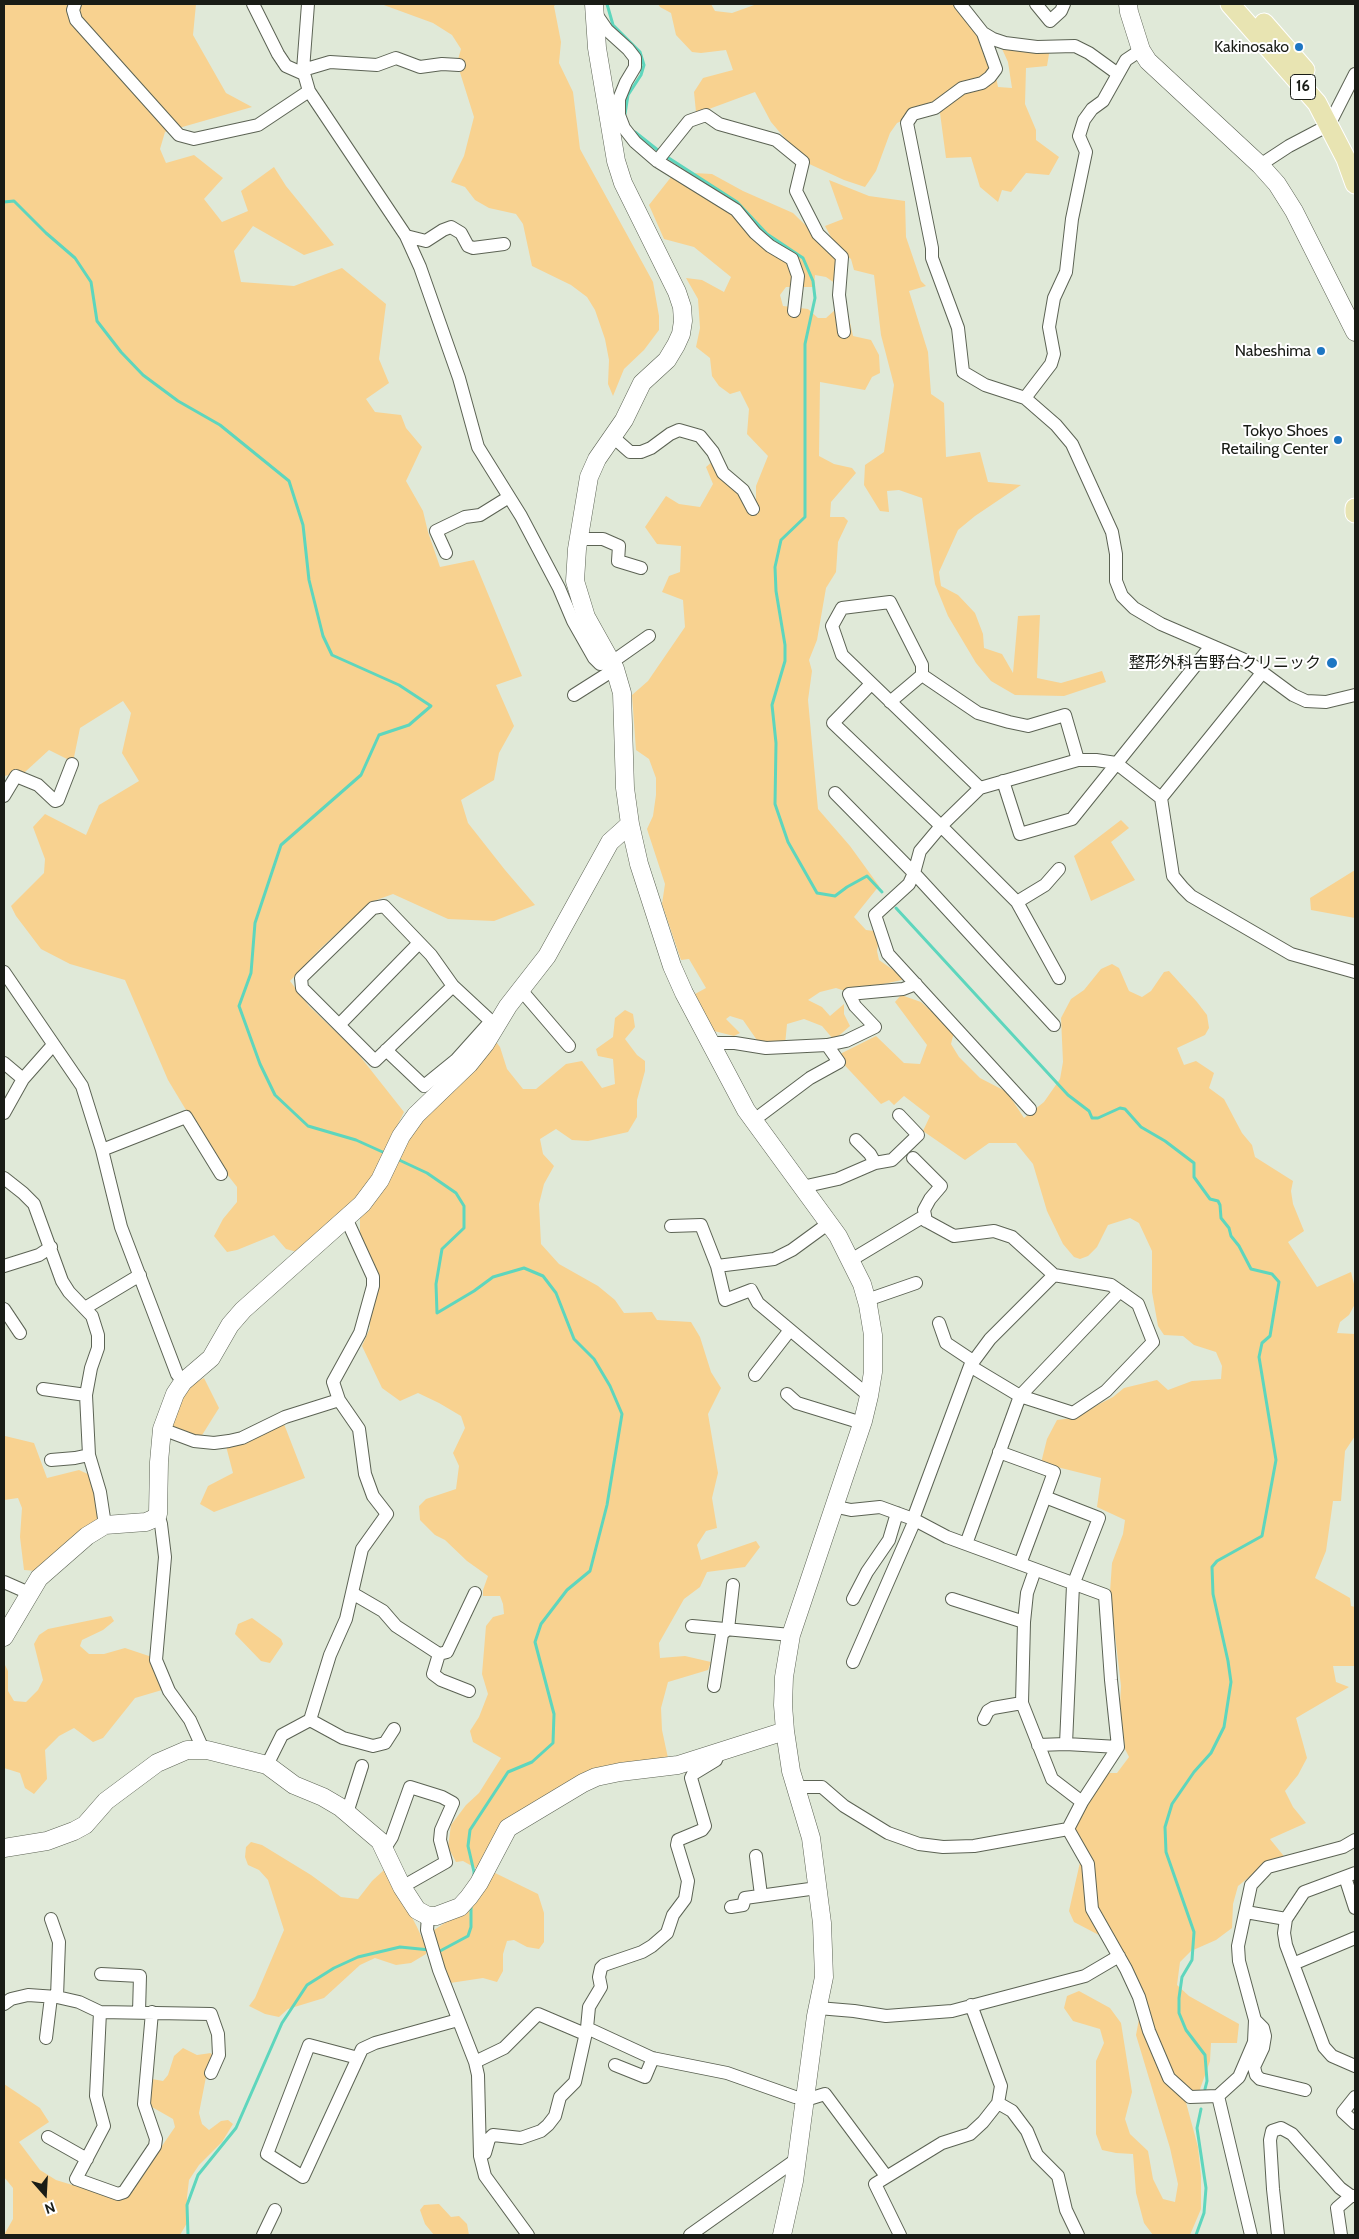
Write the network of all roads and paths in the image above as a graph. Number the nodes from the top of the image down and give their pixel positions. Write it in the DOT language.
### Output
graph roads {
  1 [pos="74,4"];
  2 [pos="253,4"];
  3 [pos="308,4"];
  4 [pos="960,4"];
  5 [pos="1036,4"];
  6 [pos="1064,4"];
  7 [pos="1128,4"];
  8 [pos="1230,4"];
  9 [pos="1246,4"];
  10 [pos="594,7"];
  11 [pos="983,34"];
  12 [pos="1141,50"];
  13 [pos="459,65"];
  14 [pos="304,72"];
  15 [pos="1118,74"];
  16 [pos="1355,74"];
  17 [pos="308,92"];
  18 [pos="1333,119"];
  19 [pos="1355,152"];
  20 [pos="657,161"];
  21 [pos="1260,165"];
  22 [pos="1355,184"];
  23 [pos="406,236"];
  24 [pos="504,244"];
  25 [pos="794,311"];
  26 [pos="844,332"];
  27 [pos="1355,332"];
  28 [pos="1025,398"];
  29 [pos="613,437"];
  30 [pos="509,497"];
  31 [pos="753,508"];
  32 [pos="1355,508"];
  33 [pos="1355,513"];
  34 [pos="578,540"];
  35 [pos="446,553"];
  36 [pos="641,568"];
  37 [pos="649,636"];
  38 [pos="1211,646"];
  39 [pos="614,665"];
  40 [pos="1262,673"];
  41 [pos="922,675"];
  42 [pos="871,684"];
  43 [pos="574,695"];
  44 [pos="1355,695"];
  45 [pos="890,702"];
  46 [pos="1078,760"];
  47 [pos="1116,763"];
  48 [pos="72,764"];
  49 [pos="1003,781"];
  50 [pos="980,788"];
  51 [pos="835,793"];
  52 [pos="4,796"];
  53 [pos="1161,798"];
  54 [pos="630,824"];
  55 [pos="941,826"];
  56 [pos="1059,869"];
  57 [pos="914,873"];
  58 [pos="1017,902"];
  59 [pos="419,943"];
  60 [pos="4,972"];
  61 [pos="1355,972"];
  62 [pos="1059,978"];
  63 [pos="916,984"];
  64 [pos="453,986"];
  65 [pos="521,990"];
  66 [pos="493,1023"];
  67 [pos="1054,1025"];
  68 [pos="339,1026"];
  69 [pos="710,1043"];
  70 [pos="53,1045"];
  71 [pos="569,1046"];
  72 [pos="827,1046"];
  73 [pos="386,1050"];
  74 [pos="4,1063"];
  75 [pos="23,1079"];
  76 [pos="1030,1109"];
  77 [pos="4,1114"];
  78 [pos="899,1115"];
  79 [pos="754,1120"];
  80 [pos="856,1140"];
  81 [pos="102,1150"];
  82 [pos="913,1158"];
  83 [pos="875,1163"];
  84 [pos="221,1174"];
  85 [pos="4,1178"];
  86 [pos="802,1187"];
  87 [pos="346,1218"];
  88 [pos="926,1221"];
  89 [pos="829,1223"];
  90 [pos="671,1226"];
  91 [pos="51,1247"];
  92 [pos="851,1260"];
  93 [pos="4,1266"];
  94 [pos="717,1266"];
  95 [pos="1054,1274"];
  96 [pos="140,1275"];
  97 [pos="916,1283"];
  98 [pos="1120,1291"];
  99 [pos="867,1300"];
  100 [pos="85,1308"];
  101 [pos="4,1309"];
  102 [pos="939,1323"];
  103 [pos="790,1330"];
  104 [pos="20,1332"];
  105 [pos="971,1364"];
  106 [pos="754,1375"];
  107 [pos="183,1382"];
  108 [pos="44,1389"];
  109 [pos="787,1394"];
  110 [pos="86,1395"];
  111 [pos="869,1396"];
  112 [pos="1020,1396"];
  113 [pos="339,1400"];
  114 [pos="862,1423"];
  115 [pos="162,1429"];
  116 [pos="999,1452"];
  117 [pos="88,1455"];
  118 [pos="51,1460"];
  119 [pos="1045,1497"];
  120 [pos="833,1506"];
  121 [pos="897,1513"];
  122 [pos="158,1514"];
  123 [pos="914,1520"];
  124 [pos="105,1525"];
  125 [pos="966,1544"];
  126 [pos="1020,1564"];
  127 [pos="1035,1570"];
  128 [pos="4,1582"];
  129 [pos="733,1584"];
  130 [pos="1073,1585"];
  131 [pos="29,1593"];
  132 [pos="352,1593"];
  133 [pos="475,1593"];
  134 [pos="853,1599"];
  135 [pos="952,1599"];
  136 [pos="1024,1622"];
  137 [pos="692,1626"];
  138 [pos="728,1629"];
  139 [pos="790,1635"];
  140 [pos="4,1636"];
  141 [pos="439,1654"];
  142 [pos="854,1662"];
  143 [pos="714,1686"];
  144 [pos="470,1691"];
  145 [pos="1022,1703"];
  146 [pos="984,1719"];
  147 [pos="310,1720"];
  148 [pos="394,1729"];
  149 [pos="784,1731"];
  150 [pos="1066,1744"];
  151 [pos="1038,1745"];
  152 [pos="1118,1747"];
  153 [pos="203,1749"];
  154 [pos="719,1752"];
  155 [pos="266,1765"];
  156 [pos="362,1766"];
  157 [pos="796,1787"];
  158 [pos="1082,1802"];
  159 [pos="347,1813"];
  160 [pos="1068,1829"];
  161 [pos="1355,1840"];
  162 [pos="4,1848"];
  163 [pos="385,1848"];
  164 [pos="756,1856"];
  165 [pos="1350,1875"];
  166 [pos="402,1887"];
  167 [pos="817,1888"];
  168 [pos="761,1895"];
  169 [pos="731,1907"];
  170 [pos="1355,1908"];
  171 [pos="1246,1912"];
  172 [pos="51,1918"];
  173 [pos="1286,1919"];
  174 [pos="427,1923"];
  175 [pos="1355,1938"];
  176 [pos="1119,1956"];
  177 [pos="1293,1964"];
  178 [pos="101,1974"];
  179 [pos="54,1997"];
  180 [pos="4,2004"];
  181 [pos="971,2005"];
  182 [pos="818,2008"];
  183 [pos="100,2012"];
  184 [pos="139,2012"];
  185 [pos="152,2012"];
  186 [pos="458,2020"];
  187 [pos="1255,2020"];
  188 [pos="586,2031"];
  189 [pos="46,2038"];
  190 [pos="358,2058"];
  191 [pos="653,2058"];
  192 [pos="475,2062"];
  193 [pos="615,2064"];
  194 [pos="1355,2066"];
  195 [pos="211,2073"];
  196 [pos="1305,2090"];
  197 [pos="1218,2096"];
  198 [pos="1355,2097"];
  199 [pos="804,2098"];
  200 [pos="998,2103"];
  201 [pos="1355,2124"];
  202 [pos="48,2137"];
  203 [pos="480,2156"];
  204 [pos="87,2159"];
  205 [pos="797,2159"];
  206 [pos="886,2176"];
  207 [pos="1353,2196"];
  208 [pos="275,2210"];
  209 [pos="263,2235"];
  210 [pos="528,2235"];
  211 [pos="690,2235"];
  212 [pos="782,2235"];
  213 [pos="900,2235"];
  214 [pos="1078,2235"];
  215 [pos="1251,2235"];
  216 [pos="1278,2235"];
  217 [pos="1341,2235"];
  1 -- 17 [label="street"];
  2 -- 14 [label="street"];
  3 -- 14 [label="street"];
  4 -- 11 [label="street"];
  5 -- 6 [label="street"];
  7 -- 12 [label="street"];
  8 -- 18 [label="main road, 16"];
  9 -- 18 [label="main road, 16"];
  10 -- 20 [label="street"];
  10 -- 29 [label="street"];
  11 -- 15 [label="street"];
  11 -- 28 [label="street"];
  12 -- 15 [label="street"];
  12 -- 21 [label="street"];
  13 -- 14 [label="street"];
  14 -- 17 [label="street"];
  15 -- 28 [label="street"];
  16 -- 18 [label="street"];
  17 -- 23 [label="street"];
  18 -- 19 [label="main road, 16"];
  18 -- 21 [label="street"];
  18 -- 22 [label="main road, 16"];
  20 -- 25 [label="street"];
  20 -- 26 [label="street"];
  21 -- 27 [label="street"];
  23 -- 24 [label="street"];
  23 -- 30 [label="street"];
  28 -- 38 [label="street"];
  29 -- 31 [label="street"];
  29 -- 34 [label="street"];
  30 -- 35 [label="street"];
  30 -- 39 [label="street"];
  32 -- 33 [label="main road"];
  34 -- 36 [label="street"];
  34 -- 39 [label="street"];
  37 -- 39 [label="street"];
  38 -- 40 [label="street"];
  38 -- 47 [label="street"];
  39 -- 43 [label="street"];
  39 -- 54 [label="street"];
  40 -- 44 [label="street"];
  40 -- 53 [label="street"];
  41 -- 42 [label="street"];
  41 -- 45 [label="street"];
  41 -- 46 [label="street"];
  42 -- 45 [label="street"];
  42 -- 55 [label="street"];
  45 -- 50 [label="street"];
  46 -- 47 [label="street"];
  46 -- 49 [label="street"];
  47 -- 49 [label="street"];
  47 -- 53 [label="street"];
  48 -- 52 [label="street"];
  49 -- 50 [label="street"];
  50 -- 55 [label="street"];
  51 -- 57 [label="street"];
  53 -- 61 [label="street"];
  54 -- 65 [label="street"];
  54 -- 69 [label="street"];
  55 -- 57 [label="street"];
  55 -- 58 [label="street"];
  56 -- 58 [label="street"];
  57 -- 63 [label="street"];
  57 -- 67 [label="street"];
  58 -- 62 [label="street"];
  59 -- 64 [label="street"];
  59 -- 68 [label="street"];
  59 -- 68 [label="street"];
  60 -- 70 [label="street"];
  63 -- 72 [label="street"];
  63 -- 76 [label="street"];
  64 -- 66 [label="street"];
  64 -- 73 [label="street"];
  65 -- 66 [label="street"];
  65 -- 71 [label="street"];
  66 -- 73 [label="street"];
  66 -- 87 [label="street"];
  68 -- 73 [label="street"];
  69 -- 72 [label="street"];
  69 -- 79 [label="street"];
  70 -- 75 [label="street"];
  70 -- 81 [label="street"];
  72 -- 79 [label="street"];
  74 -- 75 [label="street"];
  75 -- 77 [label="street"];
  78 -- 83 [label="street"];
  79 -- 86 [label="street"];
  80 -- 83 [label="street"];
  81 -- 84 [label="street"];
  81 -- 96 [label="street"];
  82 -- 88 [label="street"];
  83 -- 86 [label="street"];
  85 -- 91 [label="street"];
  86 -- 89 [label="street"];
  87 -- 107 [label="street"];
  87 -- 113 [label="street"];
  88 -- 92 [label="street"];
  88 -- 95 [label="street"];
  89 -- 92 [label="street"];
  89 -- 94 [label="street"];
  90 -- 94 [label="street"];
  91 -- 93 [label="street"];
  91 -- 100 [label="street"];
  92 -- 99 [label="street"];
  94 -- 103 [label="street"];
  95 -- 98 [label="street"];
  95 -- 105 [label="street"];
  96 -- 100 [label="street"];
  96 -- 107 [label="street"];
  97 -- 99 [label="street"];
  98 -- 112 [label="street"];
  98 -- 112 [label="street"];
  99 -- 111 [label="street"];
  100 -- 110 [label="street"];
  101 -- 104 [label="street"];
  102 -- 105 [label="street"];
  103 -- 106 [label="street"];
  103 -- 111 [label="street"];
  105 -- 112 [label="street"];
  105 -- 123 [label="street"];
  107 -- 115 [label="street"];
  108 -- 110 [label="street"];
  109 -- 114 [label="street"];
  110 -- 117 [label="street"];
  111 -- 114 [label="street"];
  112 -- 116 [label="street"];
  113 -- 115 [label="street"];
  113 -- 132 [label="street"];
  114 -- 120 [label="street"];
  115 -- 122 [label="street"];
  116 -- 119 [label="street"];
  116 -- 125 [label="street"];
  117 -- 118 [label="street"];
  117 -- 124 [label="street"];
  119 -- 126 [label="street"];
  119 -- 130 [label="street"];
  120 -- 121 [label="street"];
  120 -- 139 [label="street"];
  121 -- 123 [label="street"];
  121 -- 134 [label="street"];
  122 -- 124 [label="street"];
  122 -- 153 [label="street"];
  123 -- 125 [label="street"];
  123 -- 142 [label="street"];
  124 -- 131 [label="street"];
  125 -- 126 [label="street"];
  126 -- 127 [label="street"];
  127 -- 130 [label="street"];
  127 -- 136 [label="street"];
  128 -- 131 [label="street"];
  129 -- 138 [label="street"];
  130 -- 150 [label="street"];
  130 -- 152 [label="street"];
  131 -- 140 [label="street"];
  132 -- 141 [label="street"];
  132 -- 147 [label="street"];
  133 -- 141 [label="street"];
  135 -- 136 [label="street"];
  136 -- 145 [label="street"];
  137 -- 138 [label="street"];
  138 -- 139 [label="street"];
  138 -- 143 [label="street"];
  139 -- 149 [label="street"];
  141 -- 144 [label="street"];
  145 -- 146 [label="street"];
  145 -- 151 [label="street"];
  147 -- 148 [label="street"];
  147 -- 155 [label="street"];
  149 -- 154 [label="street"];
  149 -- 157 [label="street"];
  150 -- 151 [label="street"];
  150 -- 152 [label="street"];
  151 -- 158 [label="street"];
  152 -- 158 [label="street"];
  153 -- 155 [label="street"];
  153 -- 162 [label="street"];
  154 -- 174 [label="street"];
  154 -- 188 [label="street"];
  155 -- 159 [label="street"];
  156 -- 159 [label="street"];
  157 -- 160 [label="street"];
  157 -- 167 [label="street"];
  158 -- 160 [label="street"];
  159 -- 163 [label="street"];
  160 -- 176 [label="street"];
  161 -- 171 [label="street"];
  163 -- 166 [label="street"];
  163 -- 166 [label="street"];
  164 -- 168 [label="street"];
  165 -- 170 [label="street"];
  165 -- 173 [label="street"];
  166 -- 174 [label="street"];
  167 -- 168 [label="street"];
  167 -- 182 [label="street"];
  168 -- 169 [label="street"];
  171 -- 173 [label="street"];
  171 -- 187 [label="street"];
  172 -- 179 [label="street"];
  173 -- 177 [label="street"];
  174 -- 186 [label="street"];
  175 -- 177 [label="street"];
  176 -- 181 [label="street"];
  176 -- 197 [label="street"];
  177 -- 194 [label="street"];
  178 -- 184 [label="street"];
  179 -- 180 [label="street"];
  179 -- 183 [label="street"];
  179 -- 189 [label="street"];
  181 -- 182 [label="street"];
  181 -- 200 [label="street"];
  182 -- 199 [label="street"];
  183 -- 184 [label="street"];
  183 -- 204 [label="street"];
  184 -- 185 [label="street"];
  185 -- 195 [label="street"];
  185 -- 204 [label="street"];
  186 -- 190 [label="street"];
  186 -- 192 [label="street"];
  187 -- 196 [label="street"];
  187 -- 197 [label="street"];
  188 -- 191 [label="street"];
  188 -- 192 [label="street"];
  188 -- 203 [label="street"];
  190 -- 190 [label="street"];
  191 -- 193 [label="street"];
  191 -- 199 [label="street"];
  192 -- 203 [label="street"];
  197 -- 215 [label="street"];
  198 -- 201 [label="street"];
  199 -- 205 [label="street"];
  199 -- 206 [label="street"];
  200 -- 206 [label="street"];
  200 -- 214 [label="street"];
  202 -- 204 [label="street"];
  203 -- 210 [label="street"];
  205 -- 211 [label="street"];
  205 -- 212 [label="street"];
  206 -- 213 [label="street"];
  207 -- 216 [label="street"];
  207 -- 217 [label="street"];
  208 -- 209 [label="street"];
}
